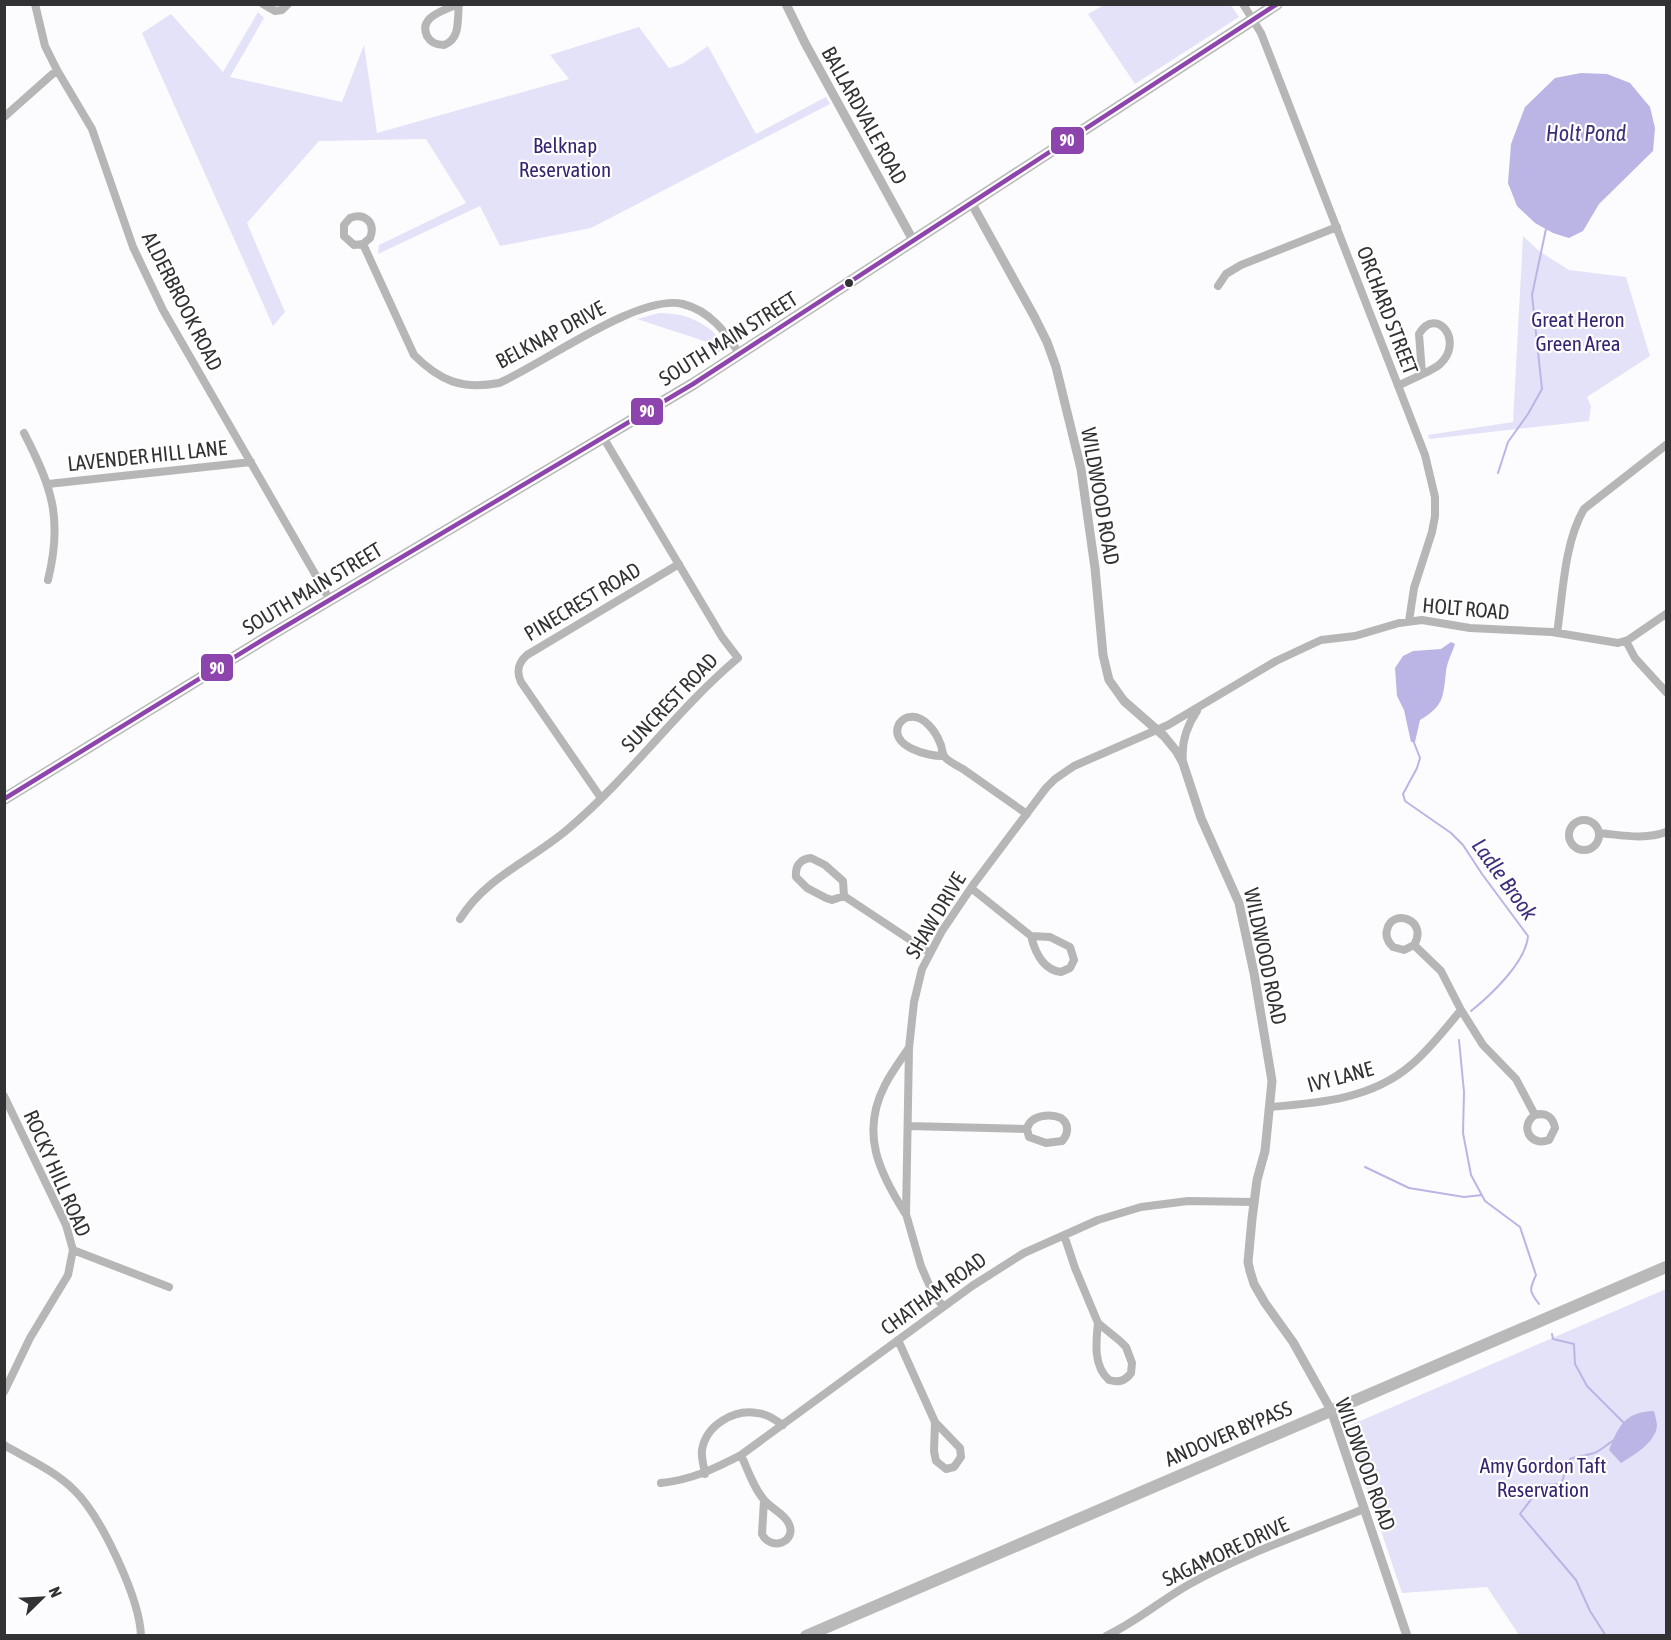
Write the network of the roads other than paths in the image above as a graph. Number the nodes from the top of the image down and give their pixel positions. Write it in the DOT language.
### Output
graph roads {
  1 [pos="35,4"];
  2 [pos="263,4"];
  3 [pos="288,4"];
  4 [pos="458,4"];
  5 [pos="786,4"];
  6 [pos="1243,4"];
  7 [pos="1277,4"];
  8 [pos="1254,20"];
  9 [pos="57,70"];
  10 [pos="4,117"];
  11 [pos="972,204"];
  12 [pos="1337,227"];
  13 [pos="914,242"];
  14 [pos="363,244"];
  15 [pos="1218,286"];
  16 [pos="740,355"];
  17 [pos="1422,373"];
  18 [pos="1398,386"];
  19 [pos="24,433"];
  20 [pos="603,437"];
  21 [pos="1666,446"];
  22 [pos="251,462"];
  23 [pos="48,484"];
  24 [pos="679,564"];
  25 [pos="48,580"];
  26 [pos="330,600"];
  27 [pos="1666,614"];
  28 [pos="1409,621"];
  29 [pos="1557,633"];
  30 [pos="1626,641"];
  31 [pos="1666,692"];
  32 [pos="1201,706"];
  33 [pos="1157,730"];
  34 [pos="944,756"];
  35 [pos="1183,763"];
  36 [pos="601,798"];
  37 [pos="4,800"];
  38 [pos="1027,814"];
  39 [pos="1666,832"];
  40 [pos="1599,833"];
  41 [pos="971,888"];
  42 [pos="844,896"];
  43 [pos="460,919"];
  44 [pos="1031,936"];
  45 [pos="1414,945"];
  46 [pos="930,953"];
  47 [pos="1461,1010"];
  48 [pos="909,1048"];
  49 [pos="4,1096"];
  50 [pos="1270,1107"];
  51 [pos="1535,1115"];
  52 [pos="908,1126"];
  53 [pos="1027,1129"];
  54 [pos="1254,1202"];
  55 [pos="906,1214"];
  56 [pos="1064,1235"];
  57 [pos="73,1250"];
  58 [pos="1666,1267"];
  59 [pos="169,1287"];
  60 [pos="943,1307"];
  61 [pos="1098,1323"];
  62 [pos="898,1340"];
  63 [pos="4,1392"];
  64 [pos="1331,1410"];
  65 [pos="935,1422"];
  66 [pos="783,1425"];
  67 [pos="4,1445"];
  68 [pos="741,1455"];
  69 [pos="705,1474"];
  70 [pos="661,1483"];
  71 [pos="764,1500"];
  72 [pos="1364,1509"];
  73 [pos="141,1635"];
  74 [pos="806,1635"];
  75 [pos="1106,1635"];
  76 [pos="1407,1635"];
  1 -- 9 [label="street, ALDERBROOK ROAD"];
  2 -- 3 [label="street"];
  4 -- 4 [label="street"];
  5 -- 13 [label="street, BALLARDVALE ROAD"];
  6 -- 8 [label="street, ORCHARD STREET"];
  7 -- 8 [label="main road, SOUTH MAIN STREET"];
  8 -- 11 [label="main road, SOUTH MAIN STREET"];
  8 -- 12 [label="street, ORCHARD STREET"];
  9 -- 10 [label="street"];
  9 -- 22 [label="street, ALDERBROOK ROAD"];
  11 -- 13 [label="main road, SOUTH MAIN STREET"];
  11 -- 33 [label="street, WILDWOOD ROAD"];
  12 -- 15 [label="street"];
  12 -- 18 [label="street, ORCHARD STREET"];
  13 -- 16 [label="main road, SOUTH MAIN STREET"];
  14 -- 16 [label="street, BELKNAP DRIVE"];
  16 -- 20 [label="main road, SOUTH MAIN STREET"];
  17 -- 17 [label="street"];
  17 -- 18 [label="street"];
  18 -- 28 [label="street, ORCHARD STREET"];
  19 -- 23 [label="street, LAVENDER HILL LANE"];
  20 -- 24 [label="street, SUNCREST ROAD"];
  20 -- 26 [label="main road, SOUTH MAIN STREET"];
  21 -- 29 [label="street"];
  22 -- 23 [label="street, LAVENDER HILL LANE"];
  22 -- 26 [label="street, ALDERBROOK ROAD"];
  23 -- 25 [label="street, LAVENDER HILL LANE"];
  24 -- 36 [label="street, SUNCREST ROAD"];
  24 -- 36 [label="street, PINECREST ROAD"];
  26 -- 37 [label="main road, SOUTH MAIN STREET"];
  27 -- 30 [label="street"];
  28 -- 29 [label="street, HOLT ROAD"];
  28 -- 32 [label="street, HOLT ROAD"];
  29 -- 30 [label="street, HOLT ROAD"];
  30 -- 31 [label="street"];
  32 -- 33 [label="street, HOLT ROAD"];
  32 -- 35 [label="street, HOLT ROAD"];
  33 -- 35 [label="street, WILDWOOD ROAD"];
  33 -- 38 [label="street, SHAW DRIVE"];
  34 -- 34 [label="street"];
  34 -- 38 [label="street"];
  35 -- 50 [label="street, WILDWOOD ROAD"];
  36 -- 43 [label="street, SUNCREST ROAD"];
  38 -- 41 [label="street, SHAW DRIVE"];
  39 -- 40 [label="street"];
  40 -- 40 [label="street"];
  41 -- 44 [label="street"];
  41 -- 46 [label="street, SHAW DRIVE"];
  42 -- 42 [label="street"];
  42 -- 46 [label="street"];
  44 -- 44 [label="street"];
  45 -- 45 [label="street"];
  45 -- 47 [label="street"];
  46 -- 48 [label="street, SHAW DRIVE"];
  47 -- 50 [label="street, IVY LANE"];
  47 -- 51 [label="street"];
  48 -- 52 [label="street, SHAW DRIVE"];
  48 -- 55 [label="street"];
  49 -- 57 [label="street, ROCKY HILL ROAD"];
  50 -- 54 [label="street, WILDWOOD ROAD"];
  52 -- 53 [label="street"];
  52 -- 55 [label="street, SHAW DRIVE"];
  53 -- 53 [label="street"];
  54 -- 56 [label="street, CHATHAM ROAD"];
  54 -- 64 [label="street, WILDWOOD ROAD"];
  55 -- 60 [label="street, SHAW DRIVE"];
  56 -- 60 [label="street, CHATHAM ROAD"];
  56 -- 61 [label="street"];
  57 -- 59 [label="street"];
  57 -- 63 [label="street, ROCKY HILL ROAD"];
  58 -- 64 [label="main road, ANDOVER BYPASS"];
  60 -- 62 [label="street, CHATHAM ROAD"];
  61 -- 61 [label="street"];
  62 -- 65 [label="street"];
  62 -- 66 [label="street, CHATHAM ROAD"];
  64 -- 72 [label="street, WILDWOOD ROAD"];
  64 -- 74 [label="main road, ANDOVER BYPASS"];
  65 -- 65 [label="street"];
  66 -- 68 [label="street, CHATHAM ROAD"];
  66 -- 69 [label="street"];
  67 -- 73 [label="street"];
  68 -- 69 [label="street, CHATHAM ROAD"];
  68 -- 71 [label="street"];
  69 -- 70 [label="street, CHATHAM ROAD"];
  71 -- 71 [label="street"];
  72 -- 75 [label="street, SAGAMORE DRIVE"];
  72 -- 76 [label="street, WILDWOOD ROAD"];
}
